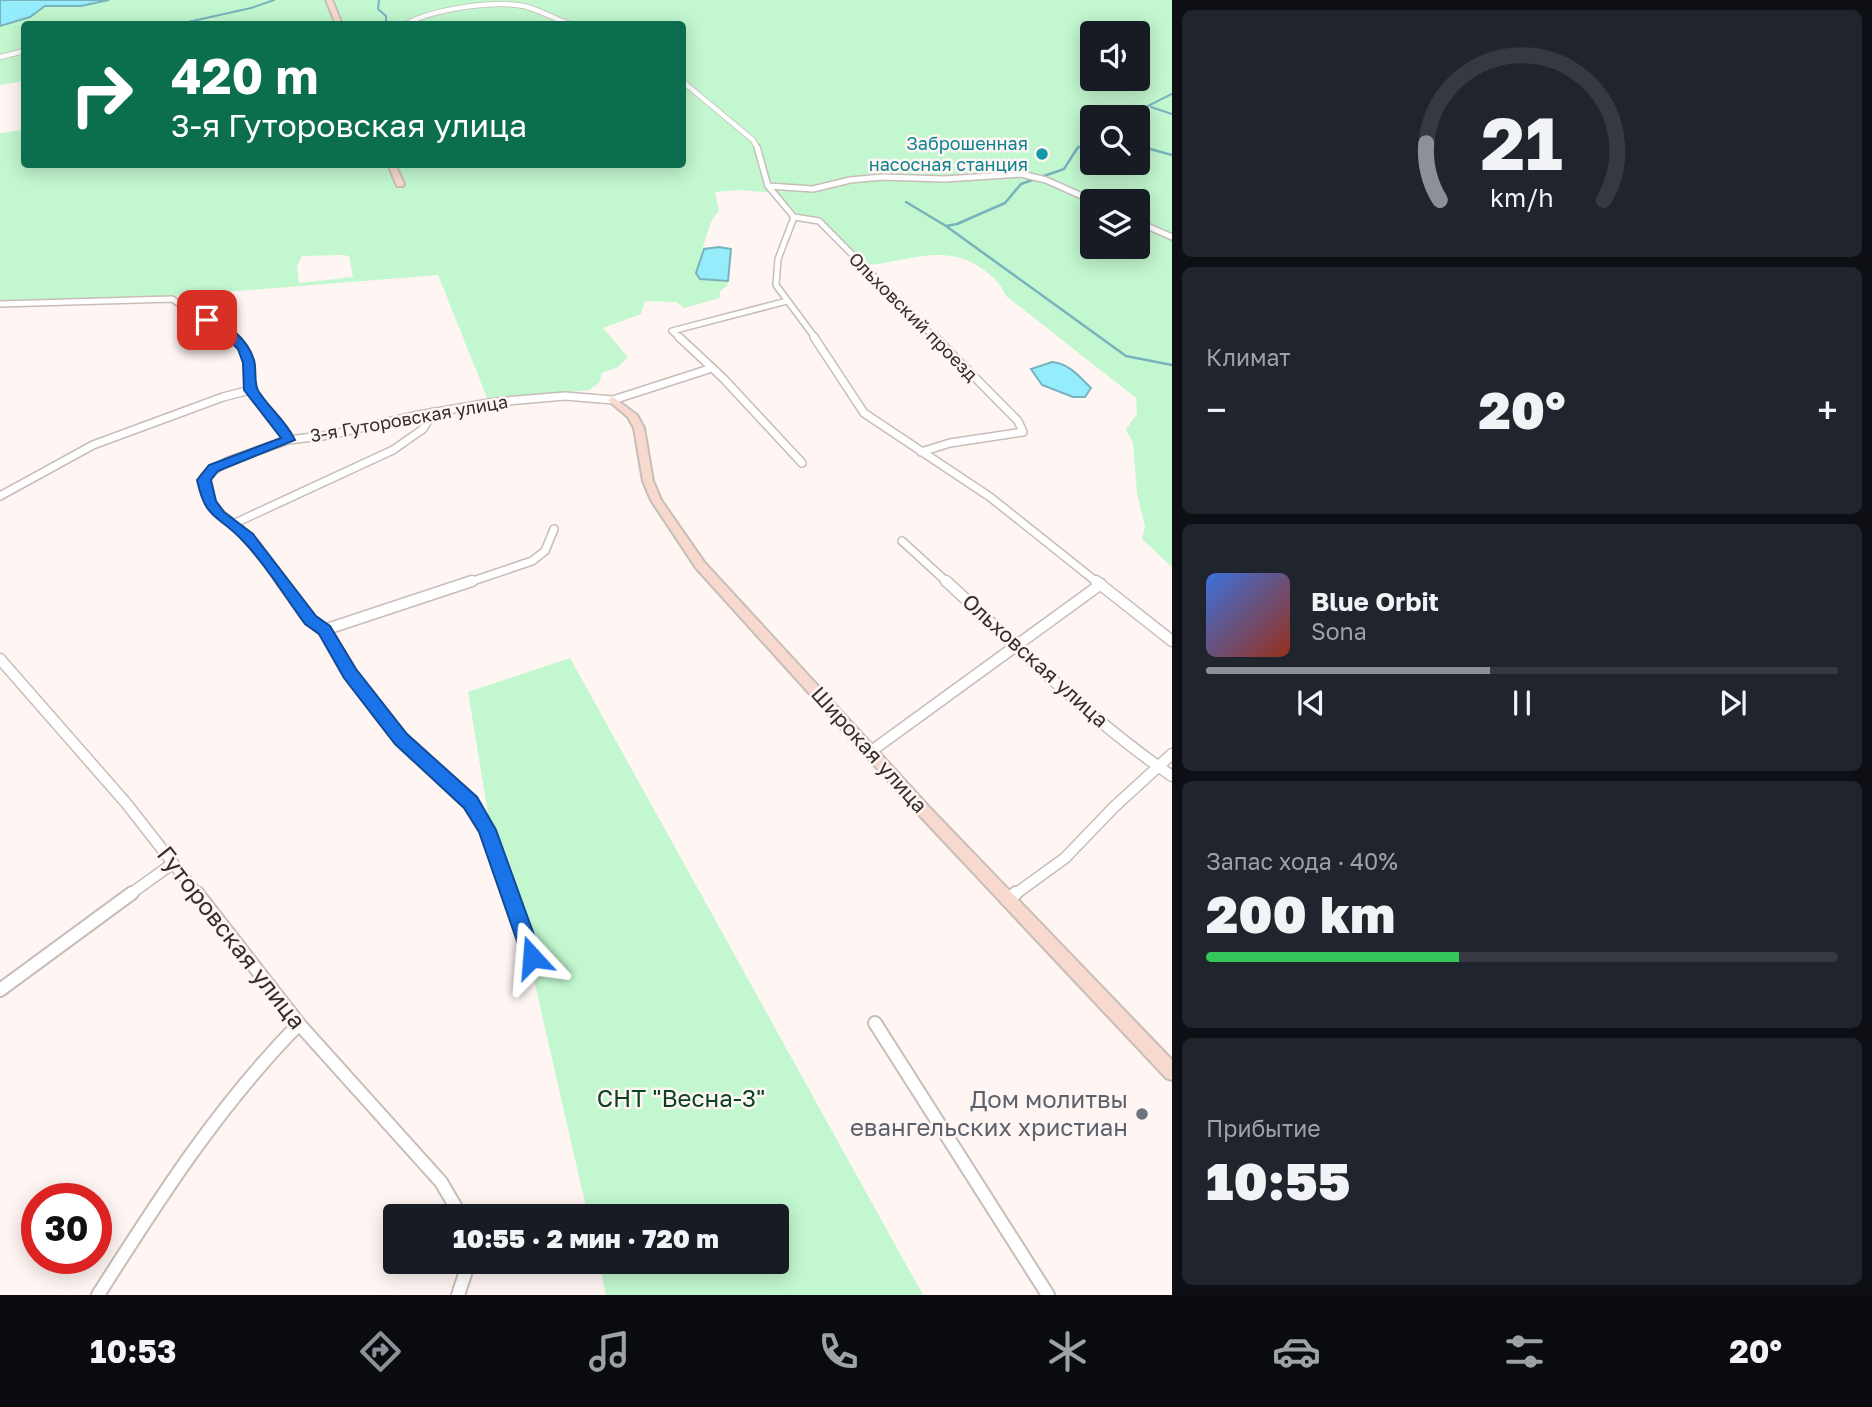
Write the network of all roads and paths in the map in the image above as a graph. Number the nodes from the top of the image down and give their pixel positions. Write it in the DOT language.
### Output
graph roads {
  1 [pos="329,0"];
  2 [pos="338,21"];
  3 [pos="411,21"];
  4 [pos="563,21"];
  5 [pos="21,52"];
  6 [pos="0,57"];
  7 [pos="686,84"];
  8 [pos="393,168"];
  9 [pos="400,184"];
  10 [pos="768,186"];
  11 [pos="1080,195"];
  12 [pos="794,216"];
  13 [pos="1150,227"];
  14 [pos="1172,237"];
  15 [pos="787,301"];
  16 [pos="0,304"];
  17 [pos="712,369"];
  18 [pos="250,390"];
  19 [pos="613,400"];
  20 [pos="433,412"];
  21 [pos="288,440"];
  22 [pos="921,452"];
  23 [pos="802,463"];
  24 [pos="0,496"];
  25 [pos="233,524"];
  26 [pos="554,529"];
  27 [pos="902,541"];
  28 [pos="1101,584"];
  29 [pos="324,630"];
  30 [pos="1172,641"];
  31 [pos="1016,644"];
  32 [pos="0,659"];
  33 [pos="870,752"];
  34 [pos="1172,754"];
  35 [pos="1158,767"];
  36 [pos="1172,776"];
  37 [pos="172,864"];
  38 [pos="1007,900"];
  39 [pos="532,957"];
  40 [pos="0,990"];
  41 [pos="875,1023"];
  42 [pos="299,1024"];
  43 [pos="1172,1072"];
  44 [pos="454,1204"];
  45 [pos="465,1274"];
  46 [pos="98,1295"];
  47 [pos="458,1295"];
  48 [pos="1048,1295"];
  1 -- 2 [label="street"];
  3 -- 4 [label="street"];
  5 -- 6 [label="street"];
  7 -- 10 [label="street"];
  8 -- 9 [label="street"];
  10 -- 11 [label="street"];
  10 -- 12 [label="street"];
  12 -- 15 [label="street"];
  12 -- 22 [label="street, Ольховский проезд"];
  13 -- 14 [label="street"];
  15 -- 17 [label="street"];
  15 -- 22 [label="street"];
  16 -- 18 [label="street"];
  17 -- 19 [label="street"];
  17 -- 23 [label="street"];
  18 -- 21 [label="street, 3-я Гуторовская улица"];
  18 -- 24 [label="street"];
  19 -- 20 [label="street, 3-я Гуторовская улица"];
  19 -- 33 [label="street, Широкая улица"];
  20 -- 21 [label="street, 3-я Гуторовская улица"];
  20 -- 25 [label="street"];
  21 -- 25 [label="street, 3-я Гуторовская улица"];
  22 -- 28 [label="street"];
  25 -- 29 [label="street"];
  26 -- 29 [label="street"];
  27 -- 31 [label="street, Ольховская улица"];
  28 -- 30 [label="street"];
  28 -- 31 [label="street"];
  29 -- 39 [label="street"];
  31 -- 33 [label="street"];
  31 -- 35 [label="street, Ольховская улица"];
  32 -- 37 [label="street, Гуторовская улица"];
  33 -- 38 [label="street, Широкая улица"];
  34 -- 35 [label="street"];
  35 -- 36 [label="street, Ольховская улица"];
  35 -- 38 [label="street"];
  37 -- 40 [label="street"];
  37 -- 42 [label="street, Гуторовская улица"];
  38 -- 43 [label="street, Широкая улица"];
  41 -- 48 [label="street"];
  42 -- 44 [label="street, Гуторовская улица"];
  42 -- 46 [label="street"];
  45 -- 47 [label="street"];
}
